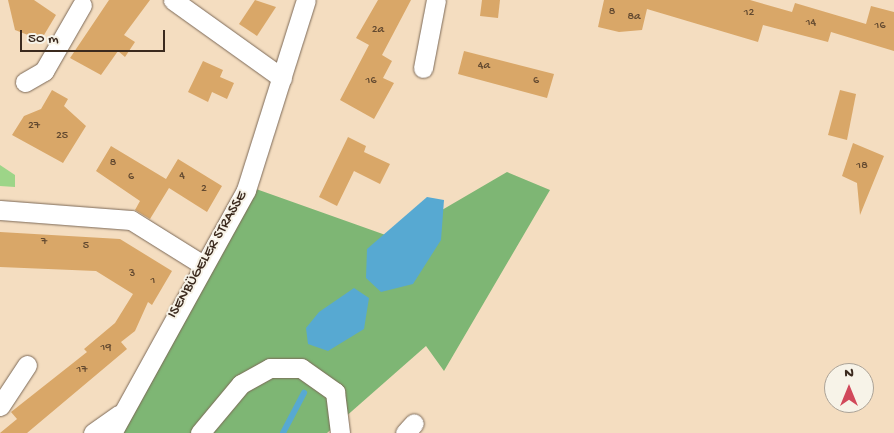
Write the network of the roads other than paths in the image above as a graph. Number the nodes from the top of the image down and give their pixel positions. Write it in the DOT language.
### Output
graph roads {
  1 [pos="173,0"];
  2 [pos="306,0"];
  3 [pos="436,0"];
  4 [pos="80,2"];
  5 [pos="424,68"];
  6 [pos="282,78"];
  7 [pos="25,82"];
  8 [pos="0,210"];
  9 [pos="202,265"];
  10 [pos="27,365"];
  11 [pos="0,406"];
  12 [pos="119,416"];
  13 [pos="93,433"];
  14 [pos="112,433"];
  15 [pos="200,433"];
  16 [pos="340,433"];
  1 -- 6 [label="street"];
  2 -- 6 [label="street, ISENBÜGELER STRASSE"];
  3 -- 5 [label="street"];
  4 -- 7 [label="street"];
  6 -- 9 [label="street, ISENBÜGELER STRASSE"];
  8 -- 9 [label="street"];
  9 -- 12 [label="street, ISENBÜGELER STRASSE"];
  10 -- 11 [label="street"];
  12 -- 13 [label="street, ISENBÜGELER STRASSE"];
  12 -- 14 [label="street, ISENBÜGELER STRASSE"];
  15 -- 16 [label="street"];
}
